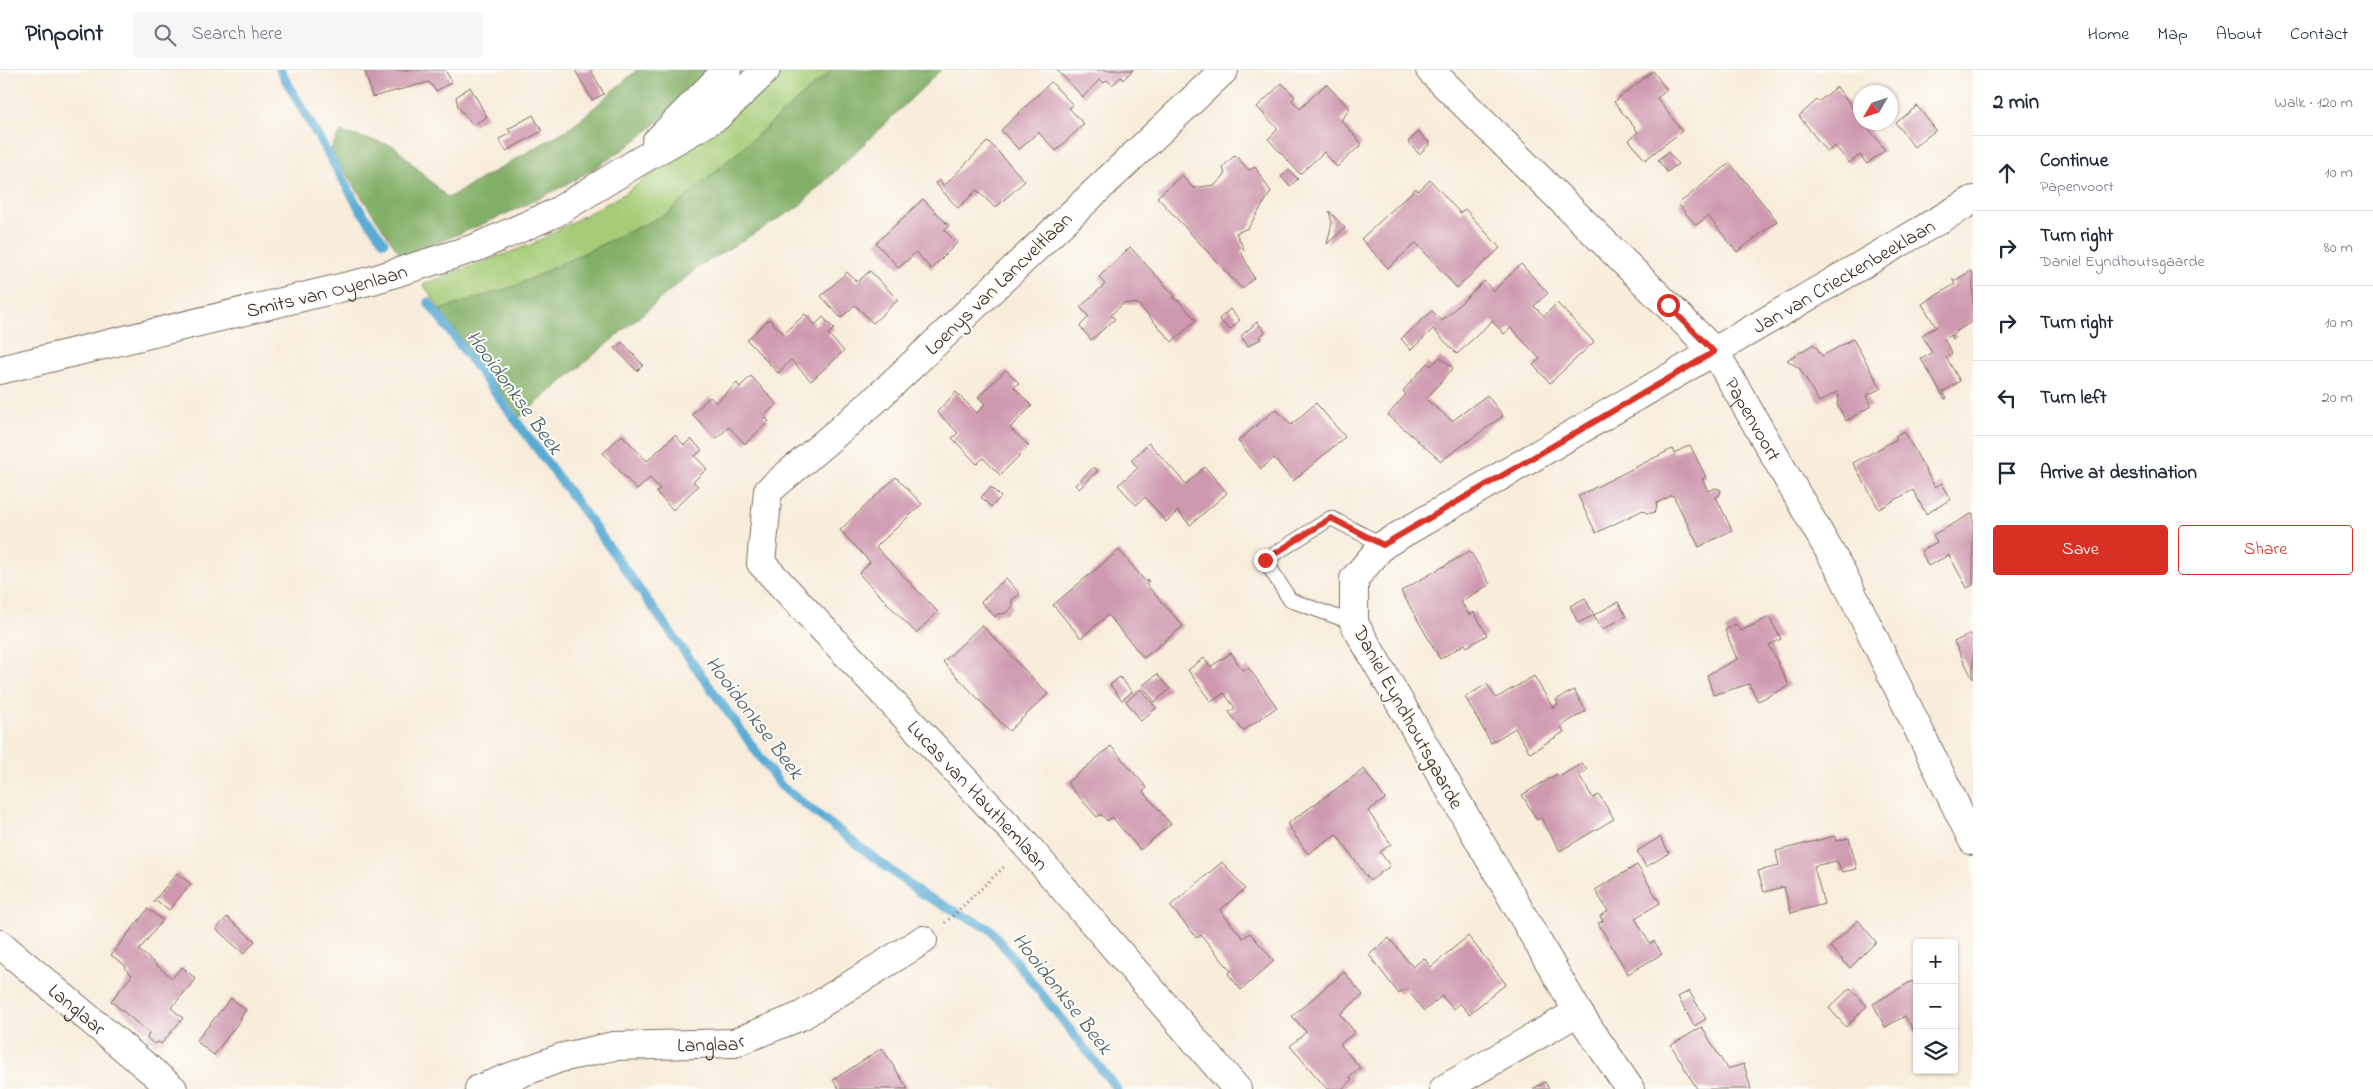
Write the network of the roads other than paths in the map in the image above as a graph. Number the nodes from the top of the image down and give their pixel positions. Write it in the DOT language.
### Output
graph roads {
  1 [pos="727,70"];
  2 [pos="766,70"];
  3 [pos="1224,70"];
  4 [pos="1430,70"];
  5 [pos="636,163"];
  6 [pos="1973,200"];
  7 [pos="1714,352"];
  8 [pos="0,370"];
  9 [pos="768,491"];
  10 [pos="1383,545"];
  11 [pos="1354,623"];
  12 [pos="1973,841"];
  13 [pos="923,940"];
  14 [pos="0,944"];
  15 [pos="1578,1012"];
  16 [pos="161,1084"];
  17 [pos="478,1089"];
  18 [pos="1237,1089"];
  19 [pos="1444,1089"];
  20 [pos="1630,1089"];
  1 -- 5 [label="street, Smits van Oyenlaan"];
  2 -- 5 [label="street, Smits van Oyenlaan"];
  3 -- 9 [label="street, Loenys van Lancveltlaan"];
  4 -- 7 [label="street, Papenvoort"];
  5 -- 8 [label="street, Smits van Oyenlaan"];
  6 -- 7 [label="street, Jan van Crieckenbeeklaan"];
  7 -- 10 [label="street, Daniel Eyndhoutsgaarde"];
  7 -- 12 [label="street, Papenvoort"];
  9 -- 18 [label="street, Lucas van Hauthemlaan"];
  10 -- 11 [label="street, Daniel Eyndhoutsgaarde"];
  10 -- 11 [label="lane"];
  11 -- 15 [label="street, Daniel Eyndhoutsgaarde"];
  13 -- 17 [label="street, Langlaar"];
  14 -- 16 [label="street, Langlaar"];
  15 -- 19 [label="street"];
  15 -- 20 [label="street, Daniel Eyndhoutsgaarde"];
}
